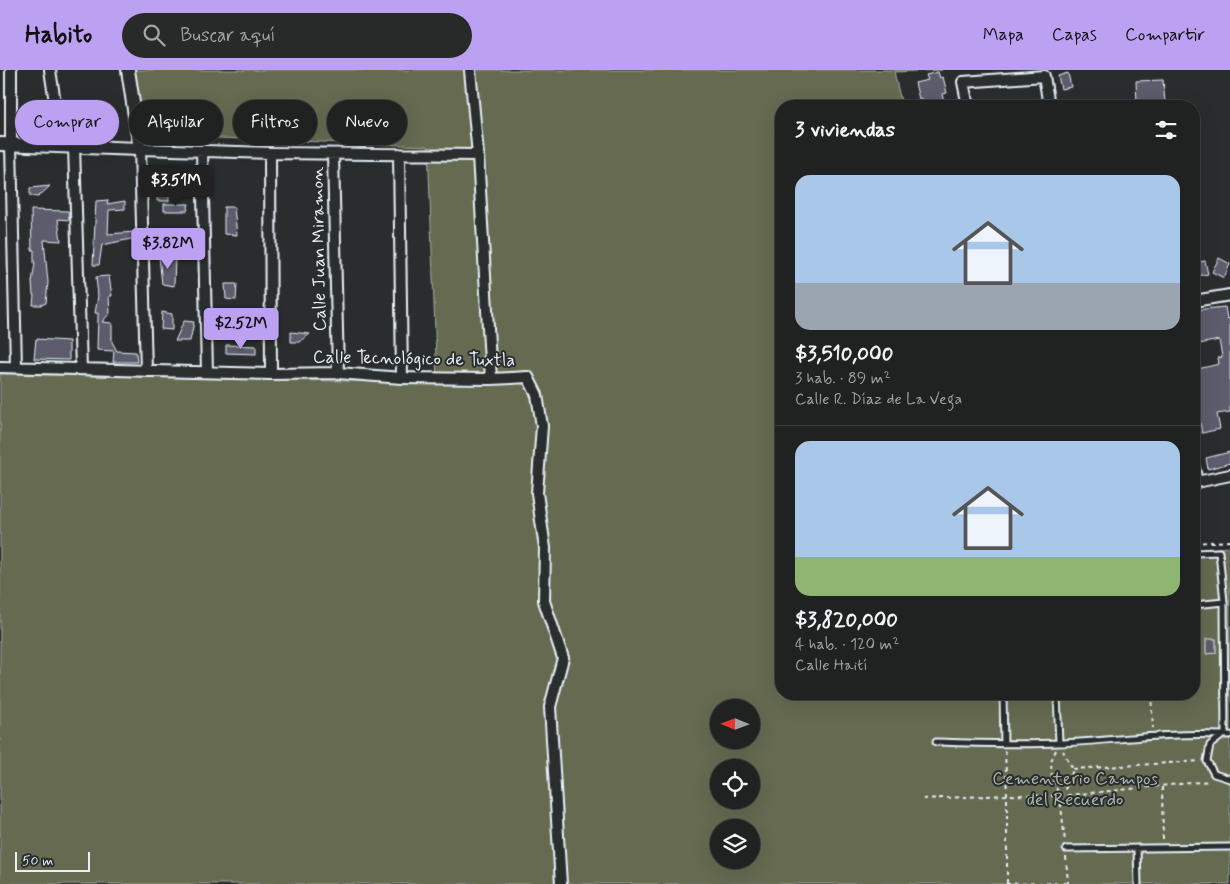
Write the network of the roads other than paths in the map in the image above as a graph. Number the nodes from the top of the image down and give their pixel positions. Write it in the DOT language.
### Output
graph roads {
  1 [pos="11,70"];
  2 [pos="50,70"];
  3 [pos="128,70"];
  4 [pos="470,70"];
  5 [pos="967,100"];
  6 [pos="1048,100"];
  7 [pos="5,144"];
  8 [pos="68,147"];
  9 [pos="140,149"];
  10 [pos="202,151"];
  11 [pos="270,153"];
  12 [pos="333,154"];
  13 [pos="398,154"];
  14 [pos="478,155"];
  15 [pos="1230,295"];
  16 [pos="1200,300"];
  17 [pos="0,367"];
  18 [pos="16,367"];
  19 [pos="81,369"];
  20 [pos="146,370"];
  21 [pos="208,372"];
  22 [pos="338,373"];
  23 [pos="271,374"];
  24 [pos="402,378"];
  25 [pos="491,379"];
  26 [pos="1230,475"];
  27 [pos="1200,481"];
  28 [pos="1200,553"];
  29 [pos="1224,602"];
  30 [pos="1200,604"];
  31 [pos="1003,700"];
  32 [pos="1057,700"];
  33 [pos="1226,735"];
  34 [pos="936,742"];
  35 [pos="1004,744"];
  36 [pos="1059,744"];
  37 [pos="1229,780"];
  38 [pos="1137,848"];
  39 [pos="1230,848"];
  40 [pos="1066,849"];
  41 [pos="562,884"];
  42 [pos="1138,884"];
  1 -- 7 [label="street"];
  2 -- 8 [label="street"];
  3 -- 9 [label="street"];
  4 -- 14 [label="street"];
  5 -- 6 [label="street"];
  7 -- 8 [label="street"];
  7 -- 18 [label="street"];
  8 -- 9 [label="street"];
  8 -- 19 [label="street"];
  9 -- 10 [label="street"];
  9 -- 20 [label="street"];
  10 -- 11 [label="street"];
  10 -- 21 [label="street"];
  11 -- 12 [label="street"];
  11 -- 23 [label="street"];
  12 -- 13 [label="street"];
  12 -- 22 [label="street, Calle Juan Miramon"];
  13 -- 14 [label="street"];
  13 -- 24 [label="street"];
  14 -- 25 [label="street"];
  15 -- 16 [label="street"];
  17 -- 18 [label="street, Calle Tecnológico de Tuxtla"];
  18 -- 19 [label="street, Calle Tecnológico de Tuxtla"];
  19 -- 20 [label="street, Calle Tecnológico de Tuxtla"];
  20 -- 21 [label="street, Calle Tecnológico de Tuxtla"];
  21 -- 23 [label="street, Calle Tecnológico de Tuxtla"];
  22 -- 23 [label="street, Calle Tecnológico de Tuxtla"];
  22 -- 24 [label="street, Calle Tecnológico de Tuxtla"];
  24 -- 25 [label="street, Calle Tecnológico de Tuxtla"];
  25 -- 41 [label="street, Calle Tecnológico de Tuxtla"];
  26 -- 27 [label="street"];
  28 -- 29 [label="lane"];
  29 -- 30 [label="lane"];
  29 -- 33 [label="lane"];
  31 -- 35 [label="lane"];
  32 -- 36 [label="lane"];
  33 -- 36 [label="lane"];
  33 -- 37 [label="lane"];
  34 -- 35 [label="lane"];
  35 -- 36 [label="lane"];
  38 -- 39 [label="lane"];
  38 -- 40 [label="lane"];
  38 -- 42 [label="lane"];
}
